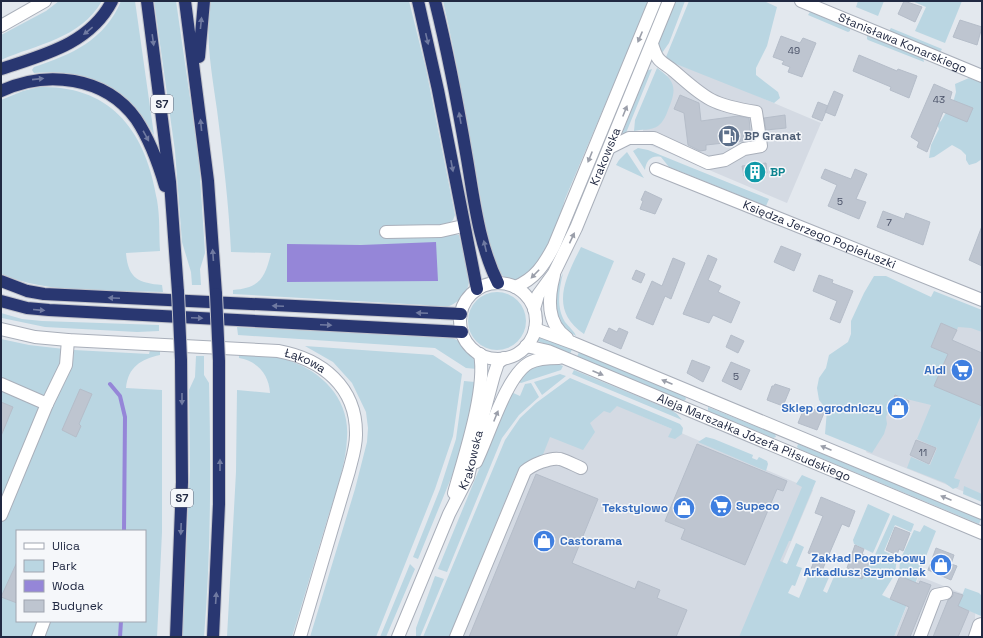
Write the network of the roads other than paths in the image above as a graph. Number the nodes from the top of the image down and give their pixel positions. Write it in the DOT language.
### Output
graph roads {
  1 [pos="45,1"];
  2 [pos="112,1"];
  3 [pos="147,1"];
  4 [pos="185,1"];
  5 [pos="204,1"];
  6 [pos="418,1"];
  7 [pos="435,1"];
  8 [pos="655,1"];
  9 [pos="669,1"];
  10 [pos="801,1"];
  11 [pos="1,26"];
  12 [pos="652,44"];
  13 [pos="659,61"];
  14 [pos="643,66"];
  15 [pos="1,69"];
  16 [pos="624,75"];
  17 [pos="982,76"];
  18 [pos="198,90"];
  19 [pos="1,91"];
  20 [pos="611,147"];
  21 [pos="656,169"];
  22 [pos="173,208"];
  23 [pos="464,226"];
  24 [pos="386,232"];
  25 [pos="554,273"];
  26 [pos="1,281"];
  27 [pos="498,283"];
  28 [pos="515,287"];
  29 [pos="477,289"];
  30 [pos="982,300"];
  31 [pos="1,301"];
  32 [pos="534,309"];
  33 [pos="461,314"];
  34 [pos="1,329"];
  35 [pos="535,329"];
  36 [pos="462,332"];
  37 [pos="68,340"];
  38 [pos="573,343"];
  39 [pos="526,346"];
  40 [pos="480,354"];
  41 [pos="504,358"];
  42 [pos="562,358"];
  43 [pos="1,384"];
  44 [pos="703,397"];
  45 [pos="47,404"];
  46 [pos="697,414"];
  47 [pos="581,468"];
  48 [pos="468,477"];
  49 [pos="982,513"];
  50 [pos="449,514"];
  51 [pos="1,515"];
  52 [pos="982,533"];
  53 [pos="946,593"];
  54 [pos="44,622"];
  55 [pos="982,624"];
  56 [pos="38,637"];
  57 [pos="176,637"];
  58 [pos="213,637"];
  59 [pos="300,637"];
  60 [pos="398,637"];
  61 [pos="456,637"];
  62 [pos="920,637"];
  63 [pos="974,637"];
  1 -- 11 [label="street"];
  2 -- 15 [label="highway, one-way"];
  3 -- 22 [label="highway, S7, one-way"];
  4 -- 18 [label="highway"];
  18 -- 5 [label="highway, one-way"];
  6 -- 23 [label="highway, one-way"];
  27 -- 7 [label="highway, one-way"];
  8 -- 16 [label="street, Krakowska, one-way"];
  9 -- 12 [label="street, Krakowska"];
  10 -- 17 [label="street, Stanisława Konarskiego"];
  12 -- 13 [label="street"];
  12 -- 14 [label="street, Krakowska"];
  13 -- 14 [label="street"];
  13 -- 20 [label="street"];
  14 -- 16 [label="street"];
  20 -- 14 [label="street, Krakowska, one-way"];
  16 -- 28 [label="street, Krakowska, one-way"];
  58 -- 18 [label="highway, one-way, bridge"];
  19 -- 22 [label="highway, one-way"];
  25 -- 20 [label="street, Krakowska, one-way"];
  21 -- 30 [label="street, Księdza Jerzego Popiełuszki"];
  22 -- 57 [label="highway, S7, one-way, bridge"];
  23 -- 24 [label="street"];
  23 -- 29 [label="highway"];
  25 -- 32 [label="street, Krakowska"];
  25 -- 38 [label="street"];
  33 -- 26 [label="highway, one-way"];
  27 -- 28 [label="street"];
  27 -- 29 [label="street"];
  28 -- 32 [label="street"];
  29 -- 33 [label="street"];
  31 -- 36 [label="highway, one-way"];
  32 -- 35 [label="street"];
  33 -- 36 [label="street"];
  34 -- 37 [label="street, Łąkowa"];
  35 -- 38 [label="street, Aleja Marszałka Józefa Piłsudskiego"];
  35 -- 39 [label="street"];
  36 -- 40 [label="street"];
  37 -- 45 [label="street"];
  37 -- 59 [label="street, Łąkowa"];
  44 -- 38 [label="street, Aleja Marszałka Józefa Piłsudskiego, one-way"];
  39 -- 41 [label="street"];
  39 -- 42 [label="street, Aleja Marszałka Józefa Piłsudskiego"];
  40 -- 41 [label="street"];
  40 -- 50 [label="street, Krakowska"];
  41 -- 48 [label="street, Krakowska"];
  42 -- 46 [label="street, Aleja Marszałka Józefa Piłsudskiego, one-way"];
  48 -- 42 [label="street, one-way"];
  43 -- 45 [label="street"];
  44 -- 46 [label="street"];
  49 -- 44 [label="street, Aleja Marszałka Józefa Piłsudskiego, one-way"];
  45 -- 51 [label="street"];
  46 -- 52 [label="street, Aleja Marszałka Józefa Piłsudskiego"];
  47 -- 61 [label="street"];
  48 -- 50 [label="street, Krakowska"];
  50 -- 60 [label="street, Krakowska"];
  53 -- 62 [label="street"];
  54 -- 56 [label="street"];
  55 -- 63 [label="street"];
}
